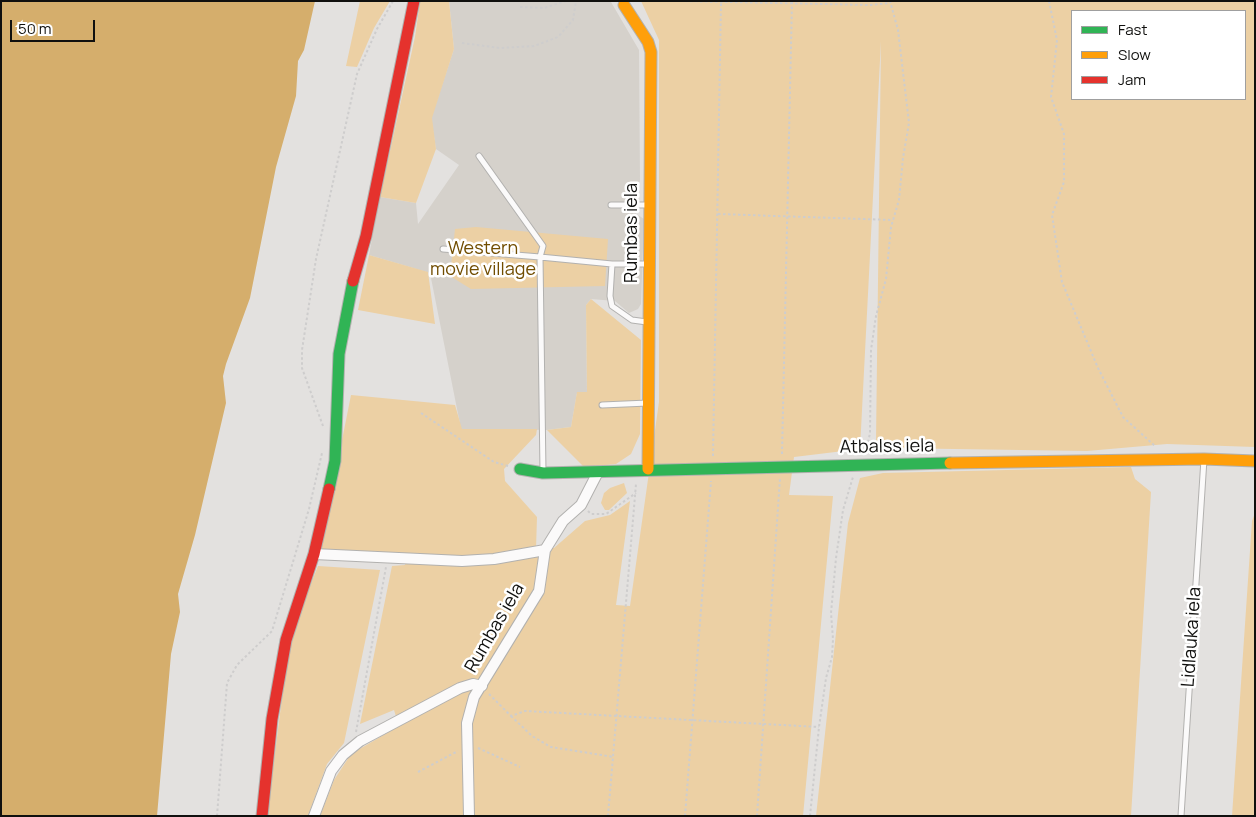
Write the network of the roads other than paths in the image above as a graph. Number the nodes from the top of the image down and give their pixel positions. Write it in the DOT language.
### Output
graph roads {
  1 [pos="414,1"];
  2 [pos="626,3"];
  3 [pos="479,156"];
  4 [pos="611,204"];
  5 [pos="650,205"];
  6 [pos="443,249"];
  7 [pos="540,257"];
  8 [pos="612,264"];
  9 [pos="650,264"];
  10 [pos="650,323"];
  11 [pos="649,402"];
  12 [pos="602,405"];
  13 [pos="1204,459"];
  14 [pos="1255,461"];
  15 [pos="520,469"];
  16 [pos="643,469"];
  17 [pos="598,472"];
  18 [pos="543,473"];
  19 [pos="545,550"];
  20 [pos="314,554"];
  21 [pos="482,686"];
  22 [pos="262,816"];
  23 [pos="314,816"];
  24 [pos="469,816"];
  25 [pos="1181,816"];
  1 -- 20 [label="street"];
  2 -- 5 [label="street, Rumbas iela"];
  3 -- 7 [label="lane"];
  4 -- 5 [label="lane"];
  5 -- 9 [label="street, Rumbas iela"];
  6 -- 7 [label="lane"];
  7 -- 8 [label="lane"];
  7 -- 18 [label="lane"];
  8 -- 9 [label="lane"];
  8 -- 10 [label="lane"];
  9 -- 10 [label="street, Rumbas iela"];
  10 -- 11 [label="street, Rumbas iela"];
  11 -- 12 [label="lane"];
  11 -- 16 [label="street, Rumbas iela"];
  13 -- 14 [label="street, Atbalss iela"];
  13 -- 16 [label="street, Atbalss iela"];
  13 -- 25 [label="lane, Lidlauka iela"];
  15 -- 18 [label="street, Atbalss iela"];
  16 -- 17 [label="street, Atbalss iela"];
  17 -- 18 [label="street, Atbalss iela"];
  17 -- 19 [label="street, Rumbas iela"];
  19 -- 20 [label="street"];
  19 -- 21 [label="street, Rumbas iela"];
  20 -- 22 [label="street"];
  21 -- 23 [label="street"];
  21 -- 24 [label="street, Rumbas iela"];
}
